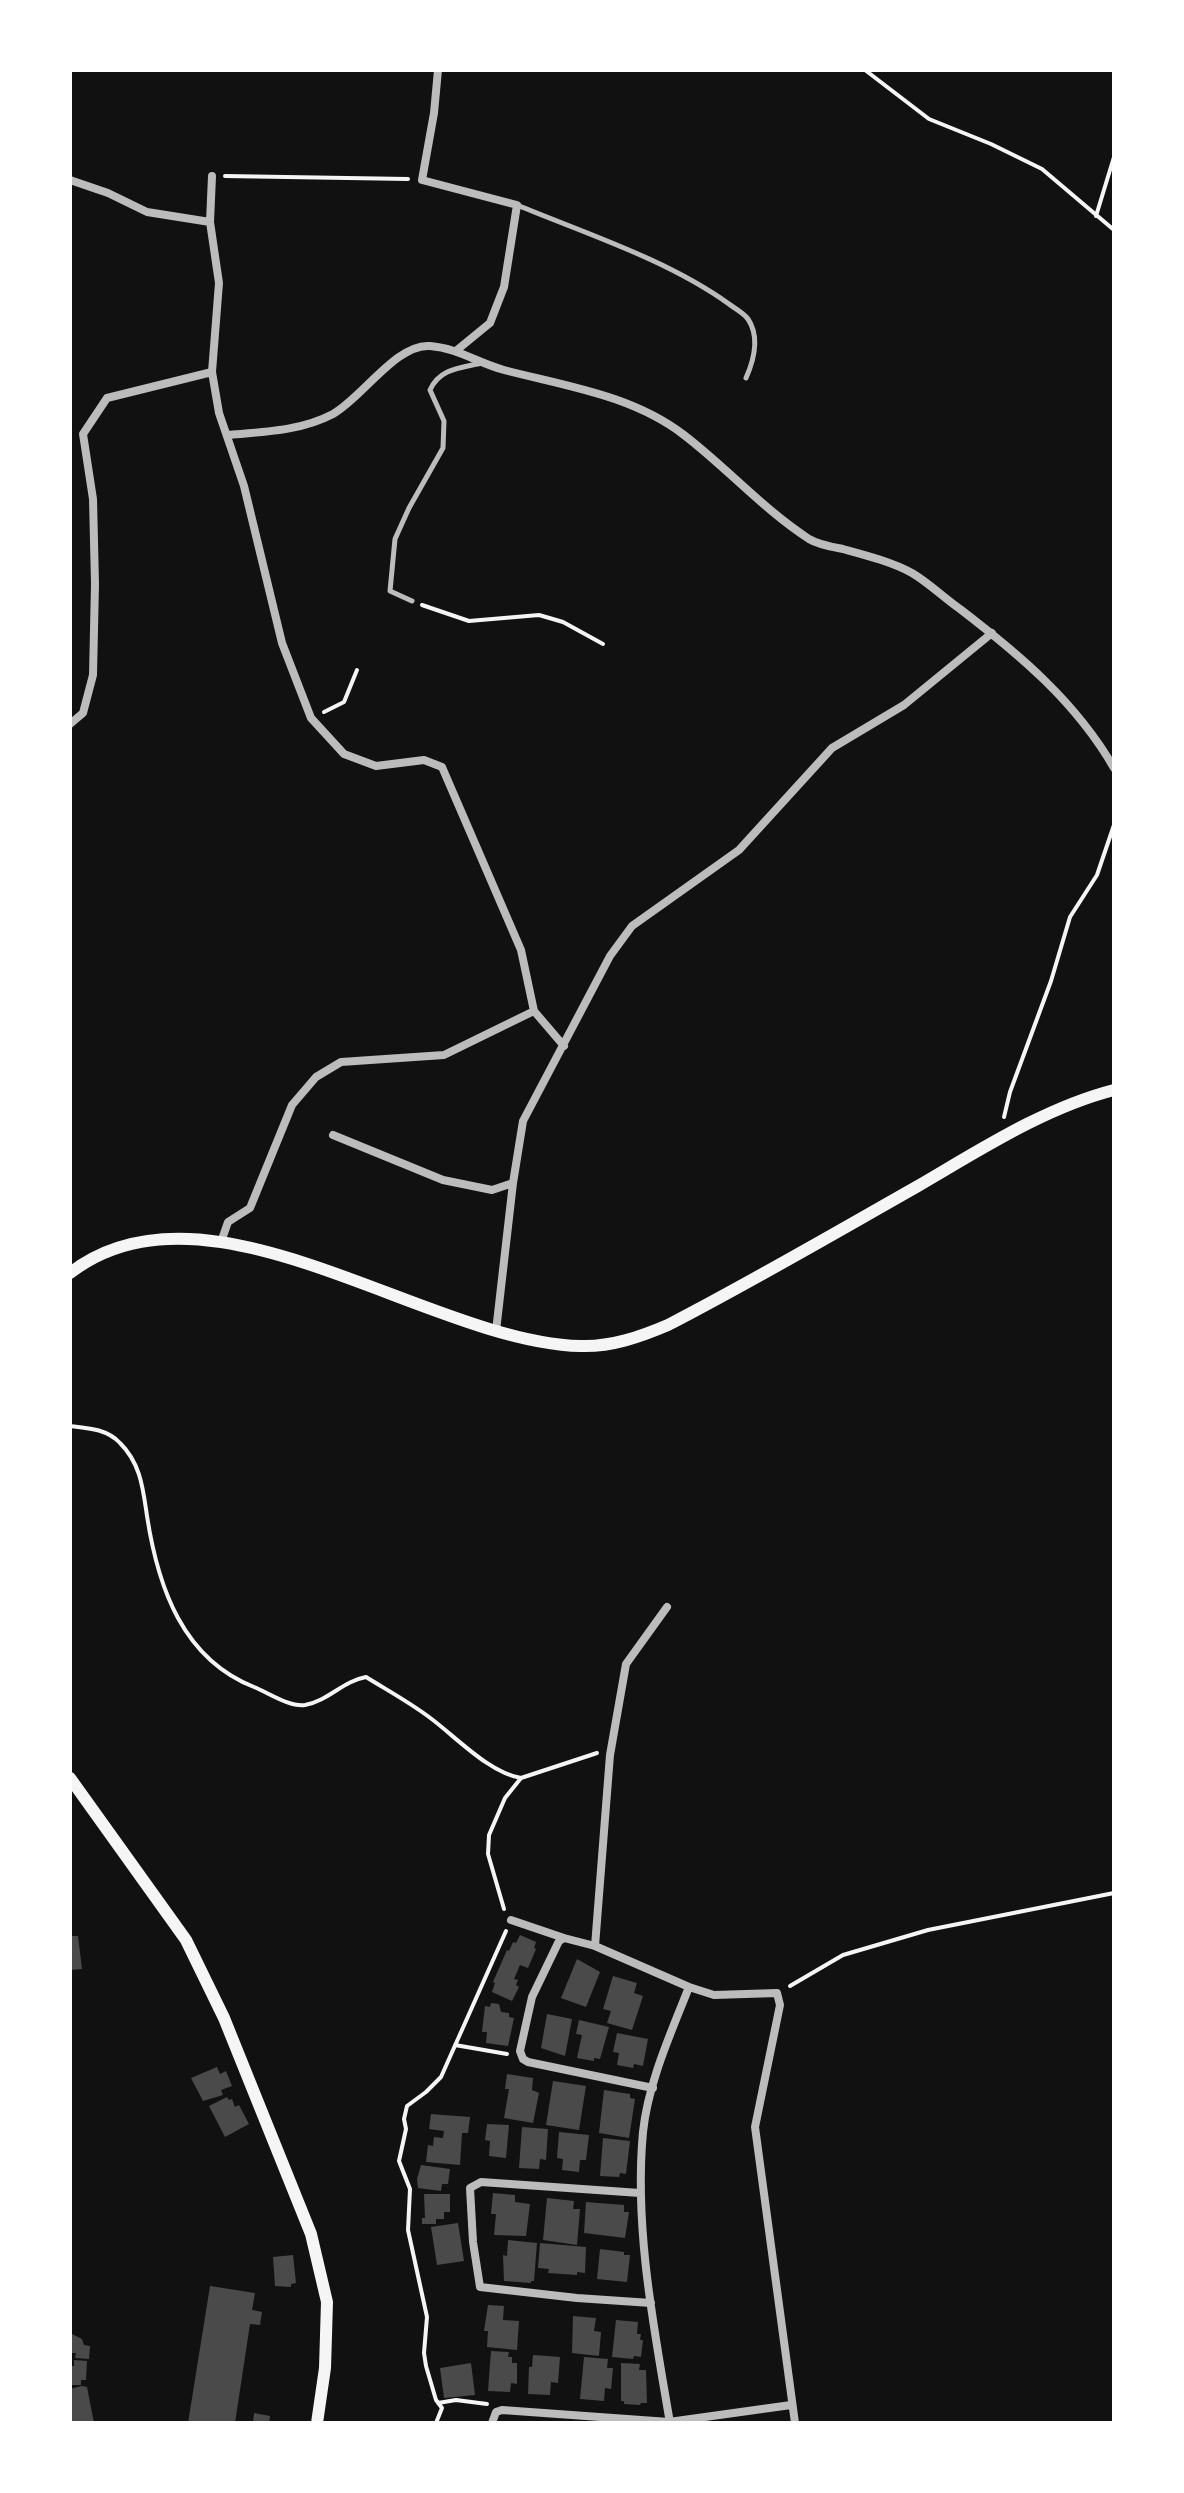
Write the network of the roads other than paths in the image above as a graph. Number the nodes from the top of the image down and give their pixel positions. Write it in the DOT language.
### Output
graph roads {
  1 [pos="438,70"];
  2 [pos="212,176"];
  3 [pos="70,180"];
  4 [pos="517,205"];
  5 [pos="210,222"];
  6 [pos="457,350"];
  7 [pos="484,362"];
  8 [pos="212,372"];
  9 [pos="746,378"];
  10 [pos="228,435"];
  11 [pos="412,601"];
  12 [pos="992,633"];
  13 [pos="70,724"];
  14 [pos="1114,768"];
  15 [pos="534,1011"];
  16 [pos="564,1046"];
  17 [pos="1114,1090"];
  18 [pos="333,1135"];
  19 [pos="513,1183"];
  20 [pos="221,1242"];
  21 [pos="70,1273"];
  22 [pos="496,1331"];
  23 [pos="667,1607"];
  24 [pos="70,1778"];
  25 [pos="75,1797"];
  26 [pos="511,1920"];
  27 [pos="564,1938"];
  28 [pos="595,1946"];
  29 [pos="689,1987"];
  30 [pos="653,2088"];
  31 [pos="640,2193"];
  32 [pos="651,2303"];
  33 [pos="791,2405"];
  34 [pos="670,2422"];
  35 [pos="317,2423"];
  36 [pos="492,2423"];
  37 [pos="795,2423"];
  1 -- 4 [label="street"];
  2 -- 5 [label="street"];
  3 -- 5 [label="street"];
  4 -- 6 [label="street"];
  4 -- 9 [label="lane"];
  5 -- 8 [label="street"];
  6 -- 7 [label="street"];
  6 -- 10 [label="street"];
  7 -- 11 [label="lane"];
  7 -- 12 [label="street"];
  8 -- 10 [label="street"];
  8 -- 13 [label="street"];
  10 -- 15 [label="street"];
  12 -- 14 [label="street"];
  12 -- 16 [label="street"];
  15 -- 16 [label="street"];
  15 -- 20 [label="street"];
  16 -- 19 [label="street"];
  17 -- 22 [label="main road"];
  18 -- 19 [label="street"];
  19 -- 22 [label="street"];
  20 -- 21 [label="main road"];
  20 -- 22 [label="main road"];
  23 -- 28 [label="street"];
  24 -- 25 [label="main road"];
  25 -- 35 [label="main road"];
  26 -- 27 [label="street"];
  27 -- 28 [label="street"];
  27 -- 30 [label="street"];
  28 -- 29 [label="street"];
  29 -- 30 [label="street"];
  29 -- 33 [label="street"];
  30 -- 31 [label="street"];
  31 -- 32 [label="street"];
  31 -- 32 [label="street"];
  32 -- 34 [label="street"];
  33 -- 34 [label="street"];
  33 -- 37 [label="street"];
  34 -- 36 [label="street"];
}
